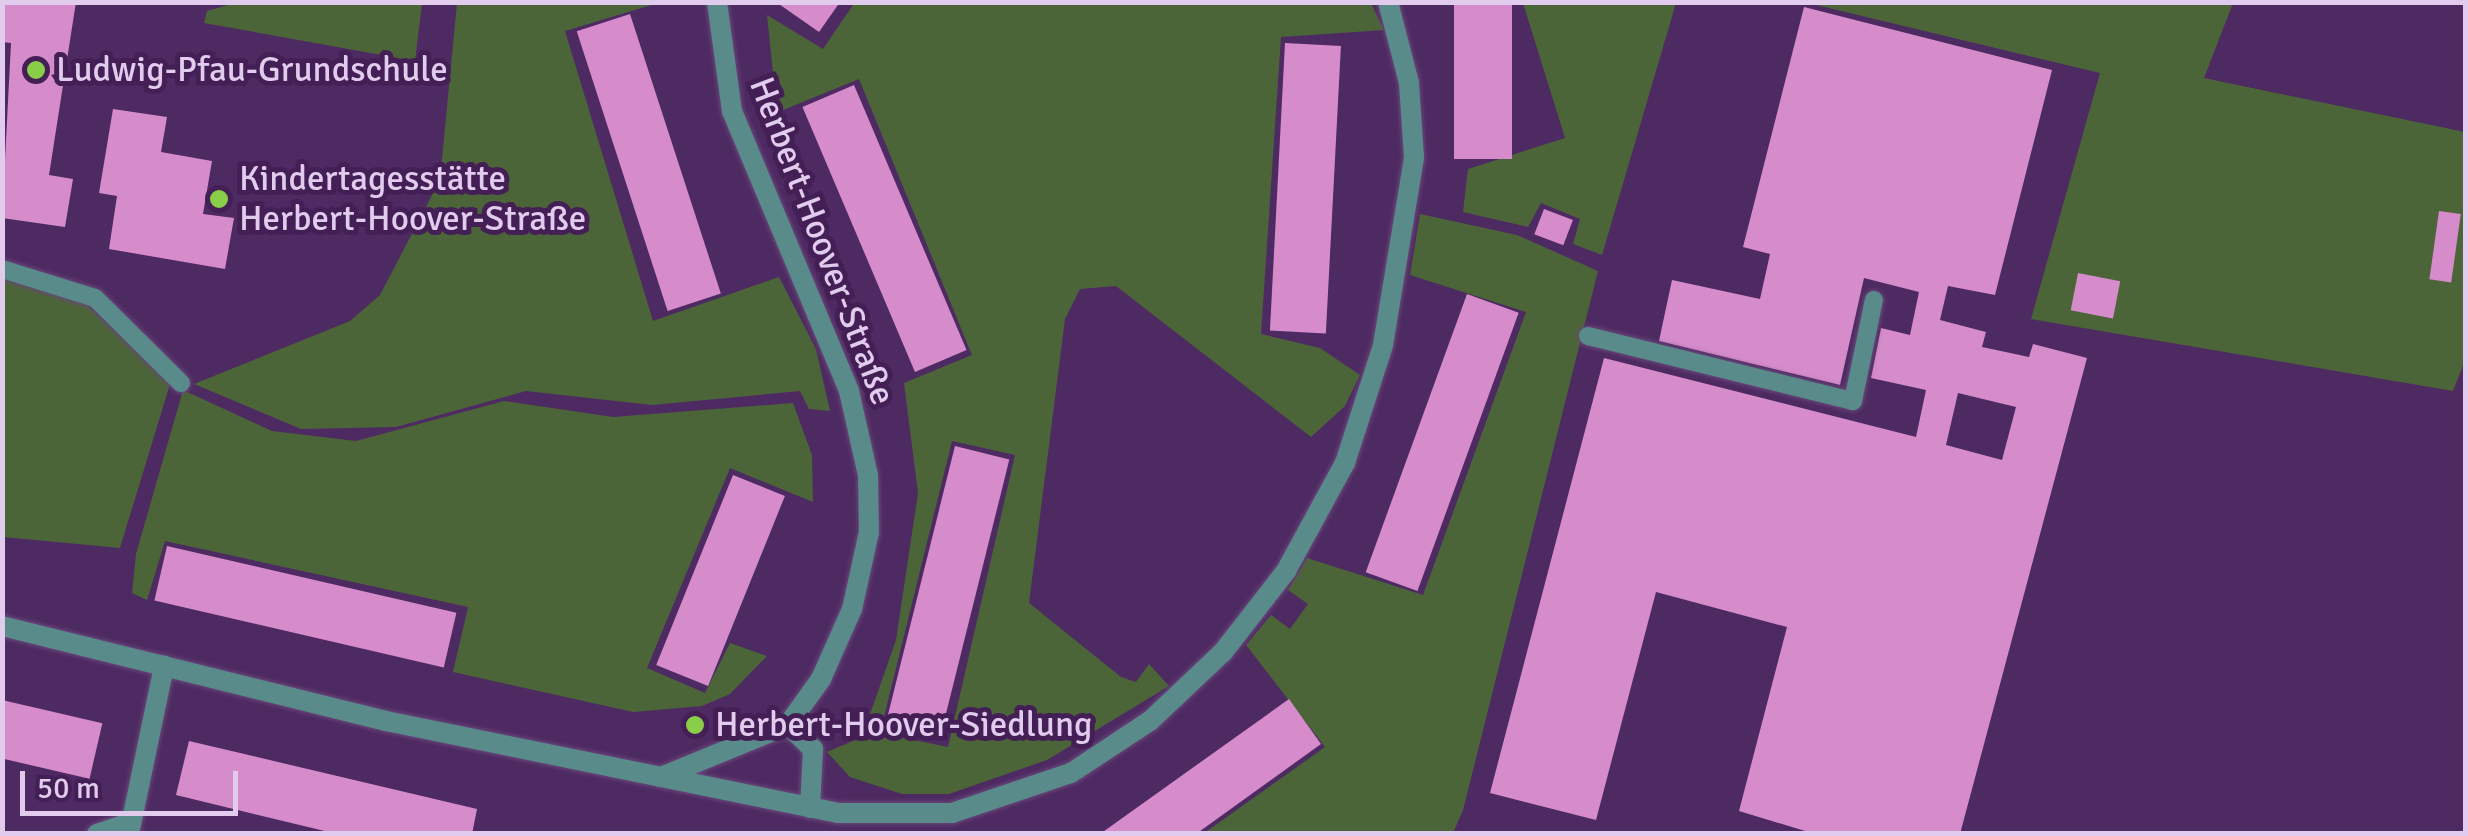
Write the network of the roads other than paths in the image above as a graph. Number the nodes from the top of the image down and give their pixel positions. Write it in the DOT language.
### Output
graph roads {
  1 [pos="717,2"];
  2 [pos="1388,2"];
  3 [pos="2,269"];
  4 [pos="1874,300"];
  5 [pos="1588,336"];
  6 [pos="181,382"];
  7 [pos="2,626"];
  8 [pos="164,666"];
  9 [pos="788,725"];
  10 [pos="659,777"];
  11 [pos="810,808"];
  12 [pos="129,828"];
  13 [pos="97,834"];
  1 -- 9 [label="street, Herbert-Hoover-Straße"];
  2 -- 11 [label="street"];
  3 -- 6 [label="lane"];
  4 -- 5 [label="lane"];
  7 -- 8 [label="street"];
  8 -- 10 [label="street"];
  8 -- 12 [label="street"];
  9 -- 10 [label="street"];
  9 -- 11 [label="street"];
  10 -- 11 [label="street"];
  12 -- 13 [label="street"];
}
